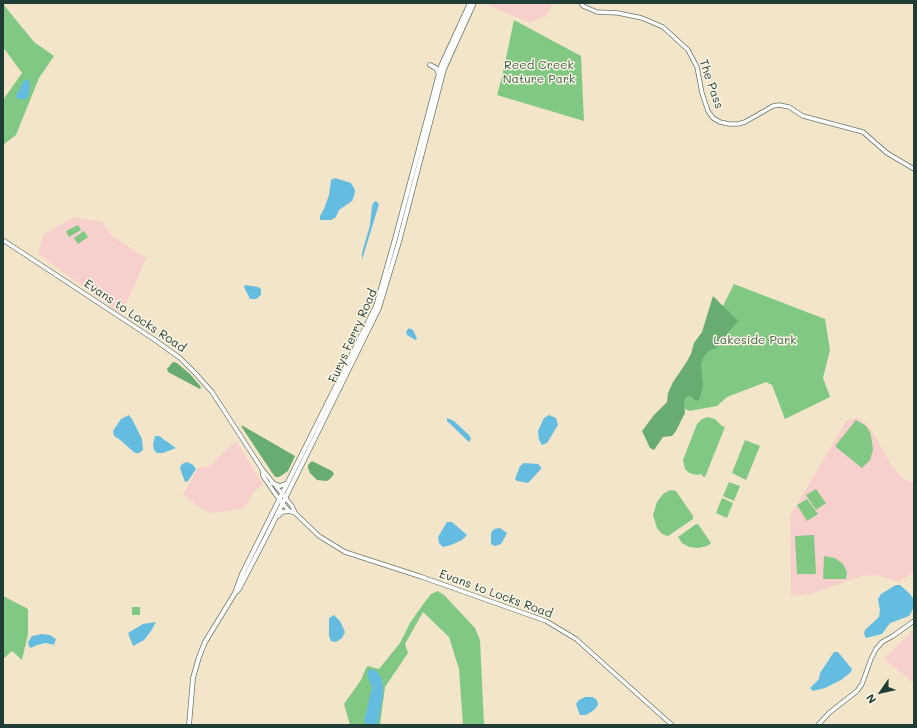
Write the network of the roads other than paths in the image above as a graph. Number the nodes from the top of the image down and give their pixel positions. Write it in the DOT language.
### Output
graph roads {
  1 [pos="470,3"];
  2 [pos="474,3"];
  3 [pos="580,3"];
  4 [pos="430,65"];
  5 [pos="438,74"];
  6 [pos="914,169"];
  7 [pos="3,240"];
  8 [pos="262,469"];
  9 [pos="272,483"];
  10 [pos="288,483"];
  11 [pos="282,495"];
  12 [pos="279,499"];
  13 [pos="285,499"];
  14 [pos="283,503"];
  15 [pos="289,511"];
  16 [pos="296,513"];
  17 [pos="275,519"];
  18 [pos="235,593"];
  19 [pos="914,621"];
  20 [pos="188,725"];
  21 [pos="672,725"];
  22 [pos="818,725"];
  1 -- 5 [label="main road, Furys Ferry Road"];
  2 -- 13 [label="main road, Furys Ferry Road"];
  3 -- 6 [label="street, The Pass"];
  4 -- 5 [label="main road"];
  5 -- 10 [label="main road, Furys Ferry Road"];
  7 -- 8 [label="street, Evans to Locks Road"];
  8 -- 9 [label="street, Evans to Locks Road"];
  8 -- 12 [label="street, Evans to Locks Road"];
  9 -- 10 [label="main road"];
  9 -- 11 [label="street, Evans to Locks Road"];
  10 -- 11 [label="main road, Furys Ferry Road"];
  11 -- 12 [label="main road, Furys Ferry Road"];
  11 -- 13 [label="street, Evans to Locks Road"];
  12 -- 14 [label="street, Evans to Locks Road"];
  12 -- 18 [label="main road, Furys Ferry Road"];
  13 -- 14 [label="main road, Furys Ferry Road"];
  13 -- 16 [label="street, Evans to Locks Road"];
  14 -- 15 [label="street, Evans to Locks Road"];
  14 -- 17 [label="main road, Furys Ferry Road"];
  15 -- 16 [label="street, Evans to Locks Road"];
  15 -- 17 [label="main road"];
  16 -- 21 [label="street, Evans to Locks Road"];
  17 -- 18 [label="main road, Furys Ferry Road"];
  18 -- 20 [label="main road, Furys Ferry Road"];
  19 -- 22 [label="street"];
}
